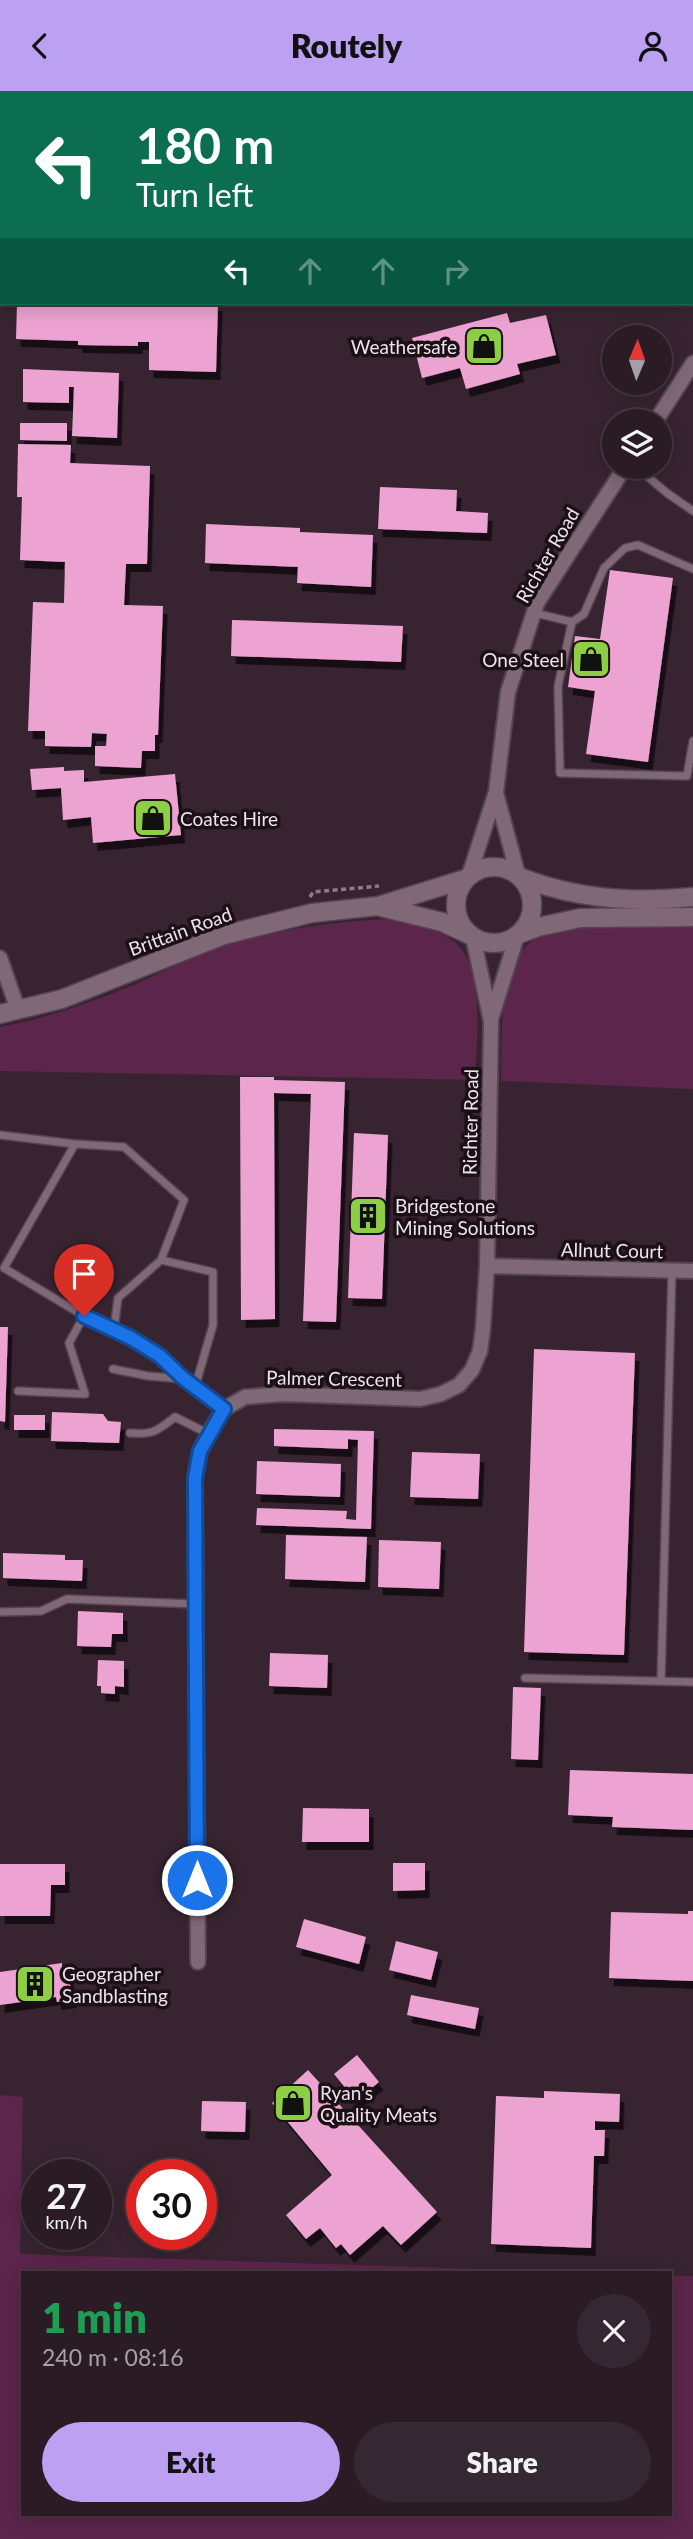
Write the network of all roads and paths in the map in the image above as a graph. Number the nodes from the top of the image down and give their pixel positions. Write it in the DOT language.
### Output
graph roads {
  1 [pos="693,363"];
  2 [pos="663,409"];
  3 [pos="617,479"];
  4 [pos="652,479"];
  5 [pos="692,508"];
  6 [pos="693,569"];
  7 [pos="534,612"];
  8 [pos="572,622"];
  9 [pos="693,743"];
  10 [pos="496,792"];
  11 [pos="519,876"];
  12 [pos="467,878"];
  13 [pos="382,886"];
  14 [pos="310,896"];
  15 [pos="693,897"];
  16 [pos="378,906"];
  17 [pos="693,917"];
  18 [pos="518,935"];
  19 [pos="472,936"];
  20 [pos="0,958"];
  21 [pos="9,1012"];
  22 [pos="491,1021"];
  23 [pos="0,1135"];
  24 [pos="75,1144"];
  25 [pos="161,1260"];
  26 [pos="487,1266"];
  27 [pos="672,1271"];
  28 [pos="693,1271"];
  29 [pos="84,1316"];
  30 [pos="114,1329"];
  31 [pos="113,1369"];
  32 [pos="183,1378"];
  33 [pos="195,1387"];
  34 [pos="18,1391"];
  35 [pos="224,1409"];
  36 [pos="130,1433"];
  37 [pos="209,1434"];
  38 [pos="195,1604"];
  39 [pos="0,1612"];
  40 [pos="525,1678"];
  41 [pos="661,1681"];
  42 [pos="693,1682"];
  43 [pos="198,1962"];
  1 -- 2 [label="street"];
  3 -- 7 [label="street, Richter Road"];
  4 -- 5 [label="lane"];
  6 -- 8 [label="lane"];
  7 -- 8 [label="lane"];
  7 -- 10 [label="street, Richter Road"];
  8 -- 9 [label="lane"];
  10 -- 11 [label="street, Richter Road"];
  10 -- 12 [label="street, Richter Road"];
  11 -- 12 [label="main road"];
  11 -- 15 [label="main road"];
  11 -- 18 [label="main road"];
  12 -- 16 [label="main road, Brittain Road"];
  12 -- 19 [label="main road"];
  13 -- 14 [label="path"];
  16 -- 19 [label="main road, Brittain Road"];
  16 -- 21 [label="main road, Brittain Road"];
  17 -- 18 [label="main road"];
  18 -- 19 [label="main road"];
  18 -- 22 [label="street, Richter Road"];
  19 -- 22 [label="street, Richter Road"];
  20 -- 21 [label="street"];
  22 -- 26 [label="street, Richter Road"];
  23 -- 24 [label="lane"];
  24 -- 25 [label="lane"];
  24 -- 29 [label="lane"];
  25 -- 30 [label="lane"];
  25 -- 33 [label="lane"];
  26 -- 27 [label="street, Allnut Court"];
  26 -- 35 [label="street, Palmer Crescent"];
  27 -- 28 [label="street, Allnut Court"];
  27 -- 41 [label="lane"];
  29 -- 30 [label="lane"];
  29 -- 34 [label="lane"];
  30 -- 32 [label="lane"];
  31 -- 32 [label="lane"];
  32 -- 33 [label="lane"];
  33 -- 35 [label="lane"];
  35 -- 37 [label="street"];
  36 -- 37 [label="lane"];
  37 -- 38 [label="street"];
  38 -- 39 [label="lane"];
  38 -- 43 [label="street"];
  40 -- 41 [label="lane"];
  41 -- 42 [label="lane"];
}
